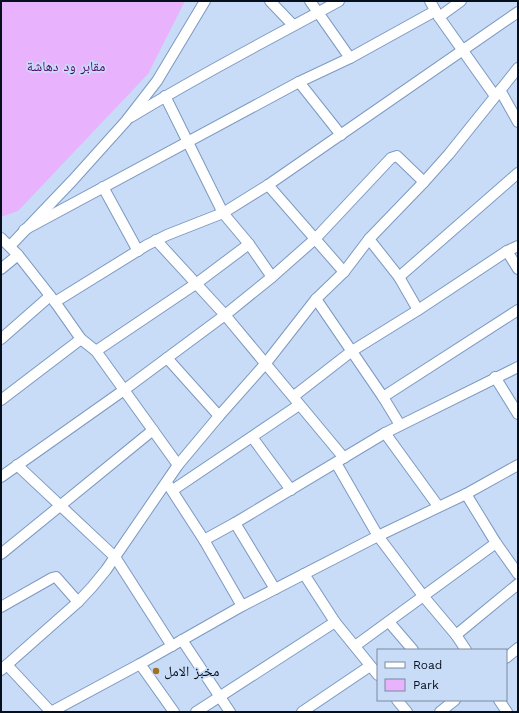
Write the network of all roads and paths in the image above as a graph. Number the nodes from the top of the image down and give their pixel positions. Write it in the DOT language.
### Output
graph roads {
  1 [pos="205,1"];
  2 [pos="270,1"];
  3 [pos="310,1"];
  4 [pos="339,1"];
  5 [pos="430,1"];
  6 [pos="461,1"];
  7 [pos="319,12"];
  8 [pos="518,12"];
  9 [pos="437,14"];
  10 [pos="293,25"];
  11 [pos="463,52"];
  12 [pos="350,58"];
  13 [pos="518,68"];
  14 [pos="299,82"];
  15 [pos="498,93"];
  16 [pos="165,96"];
  17 [pos="514,105"];
  18 [pos="126,120"];
  19 [pos="518,122"];
  20 [pos="341,135"];
  21 [pos="187,142"];
  22 [pos="518,173"];
  23 [pos="424,182"];
  24 [pos="268,185"];
  25 [pos="103,187"];
  26 [pos="223,213"];
  27 [pos="24,230"];
  28 [pos="1,238"];
  29 [pos="314,239"];
  30 [pos="369,239"];
  31 [pos="156,240"];
  32 [pos="249,244"];
  33 [pos="10,246"];
  34 [pos="518,246"];
  35 [pos="138,251"];
  36 [pos="507,251"];
  37 [pos="18,255"];
  38 [pos="1,269"];
  39 [pos="518,269"];
  40 [pos="344,272"];
  41 [pos="272,277"];
  42 [pos="399,277"];
  43 [pos="197,283"];
  44 [pos="53,299"];
  45 [pos="316,299"];
  46 [pos="418,310"];
  47 [pos="518,310"];
  48 [pos="225,315"];
  49 [pos="1,339"];
  50 [pos="81,339"];
  51 [pos="96,351"];
  52 [pos="352,351"];
  53 [pos="167,358"];
  54 [pos="266,363"];
  55 [pos="518,367"];
  56 [pos="495,378"];
  57 [pos="124,390"];
  58 [pos="294,396"];
  59 [pos="383,397"];
  60 [pos="1,400"];
  61 [pos="300,406"];
  62 [pos="518,414"];
  63 [pos="219,416"];
  64 [pos="400,425"];
  65 [pos="153,430"];
  66 [pos="385,433"];
  67 [pos="252,437"];
  68 [pos="340,460"];
  69 [pos="17,465"];
  70 [pos="178,465"];
  71 [pos="518,465"];
  72 [pos="1,477"];
  73 [pos="170,487"];
  74 [pos="291,490"];
  75 [pos="466,494"];
  76 [pos="61,506"];
  77 [pos="438,506"];
  78 [pos="235,523"];
  79 [pos="378,536"];
  80 [pos="204,540"];
  81 [pos="496,543"];
  82 [pos="1,554"];
  83 [pos="115,557"];
  84 [pos="516,568"];
  85 [pos="304,574"];
  86 [pos="518,584"];
  87 [pos="275,589"];
  88 [pos="424,597"];
  89 [pos="78,602"];
  90 [pos="242,606"];
  91 [pos="1,607"];
  92 [pos="336,622"];
  93 [pos="389,622"];
  94 [pos="456,635"];
  95 [pos="182,640"];
  96 [pos="172,646"];
  97 [pos="354,646"];
  98 [pos="518,648"];
  99 [pos="412,649"];
  100 [pos="465,649"];
  101 [pos="507,657"];
  102 [pos="140,664"];
  103 [pos="370,666"];
  104 [pos="4,668"];
  105 [pos="377,674"];
  106 [pos="219,697"];
  107 [pos="399,701"];
  108 [pos="454,701"];
  109 [pos="500,701"];
  110 [pos="51,712"];
  111 [pos="174,712"];
  112 [pos="196,712"];
  113 [pos="230,712"];
  114 [pos="303,712"];
  115 [pos="407,712"];
  116 [pos="440,712"];
  117 [pos="507,712"];
  1 -- 18 [label="street"];
  2 -- 10 [label="street"];
  3 -- 7 [label="street"];
  4 -- 7 [label="street"];
  5 -- 9 [label="street"];
  6 -- 9 [label="street"];
  7 -- 10 [label="street"];
  7 -- 12 [label="street"];
  8 -- 11 [label="street"];
  9 -- 11 [label="street"];
  9 -- 12 [label="street"];
  10 -- 16 [label="street"];
  11 -- 15 [label="street"];
  11 -- 20 [label="street"];
  12 -- 14 [label="street"];
  13 -- 15 [label="street"];
  14 -- 20 [label="street"];
  14 -- 21 [label="street"];
  15 -- 17 [label="street"];
  15 -- 23 [label="street"];
  16 -- 18 [label="street"];
  16 -- 21 [label="street"];
  17 -- 19 [label="street"];
  18 -- 27 [label="street"];
  20 -- 24 [label="street"];
  21 -- 25 [label="street"];
  21 -- 26 [label="street"];
  22 -- 42 [label="street"];
  23 -- 29 [label="street"];
  23 -- 30 [label="street"];
  24 -- 26 [label="street"];
  24 -- 29 [label="street"];
  25 -- 27 [label="street"];
  25 -- 35 [label="street"];
  26 -- 31 [label="street"];
  26 -- 32 [label="street"];
  27 -- 33 [label="street"];
  28 -- 33 [label="street"];
  29 -- 40 [label="street"];
  29 -- 41 [label="street"];
  30 -- 40 [label="street"];
  30 -- 42 [label="street"];
  31 -- 35 [label="street"];
  31 -- 43 [label="street"];
  32 -- 41 [label="street"];
  32 -- 43 [label="street"];
  33 -- 37 [label="street"];
  34 -- 36 [label="street"];
  35 -- 44 [label="street"];
  36 -- 39 [label="street"];
  36 -- 46 [label="street"];
  37 -- 38 [label="street"];
  37 -- 44 [label="street"];
  40 -- 45 [label="street"];
  41 -- 48 [label="street"];
  42 -- 46 [label="street"];
  43 -- 48 [label="street"];
  43 -- 51 [label="street"];
  44 -- 49 [label="street"];
  44 -- 50 [label="street"];
  45 -- 52 [label="street"];
  45 -- 54 [label="street"];
  46 -- 52 [label="street"];
  47 -- 59 [label="street"];
  48 -- 53 [label="street"];
  48 -- 54 [label="street"];
  50 -- 51 [label="street"];
  50 -- 60 [label="street"];
  51 -- 57 [label="street"];
  52 -- 58 [label="street"];
  52 -- 59 [label="street"];
  53 -- 57 [label="street"];
  53 -- 63 [label="street"];
  54 -- 58 [label="street"];
  54 -- 63 [label="street"];
  55 -- 56 [label="street"];
  56 -- 62 [label="street"];
  56 -- 64 [label="street"];
  57 -- 65 [label="street"];
  57 -- 69 [label="street"];
  58 -- 61 [label="street"];
  59 -- 64 [label="street"];
  61 -- 67 [label="street"];
  61 -- 68 [label="street"];
  63 -- 70 [label="street"];
  64 -- 66 [label="street"];
  65 -- 70 [label="street"];
  65 -- 76 [label="street"];
  66 -- 68 [label="street"];
  66 -- 77 [label="street"];
  67 -- 73 [label="street"];
  67 -- 74 [label="street"];
  68 -- 74 [label="street"];
  68 -- 79 [label="street"];
  69 -- 72 [label="street"];
  69 -- 76 [label="street"];
  70 -- 73 [label="street"];
  71 -- 75 [label="street"];
  73 -- 80 [label="street"];
  73 -- 83 [label="street"];
  74 -- 78 [label="street"];
  75 -- 77 [label="street"];
  75 -- 81 [label="street"];
  76 -- 82 [label="street"];
  76 -- 83 [label="street"];
  77 -- 79 [label="street"];
  78 -- 80 [label="street"];
  78 -- 87 [label="street"];
  79 -- 85 [label="street"];
  79 -- 88 [label="street"];
  80 -- 90 [label="street"];
  81 -- 84 [label="street"];
  81 -- 88 [label="street"];
  83 -- 89 [label="street"];
  83 -- 96 [label="street"];
  85 -- 87 [label="street"];
  85 -- 92 [label="street"];
  86 -- 94 [label="street"];
  87 -- 90 [label="street"];
  88 -- 93 [label="street"];
  88 -- 94 [label="street"];
  89 -- 91 [label="street"];
  89 -- 104 [label="street"];
  90 -- 95 [label="street"];
  92 -- 97 [label="street"];
  92 -- 106 [label="street"];
  93 -- 97 [label="street"];
  93 -- 99 [label="street"];
  94 -- 100 [label="street"];
  95 -- 96 [label="street"];
  95 -- 106 [label="street"];
  96 -- 102 [label="street"];
  97 -- 103 [label="street"];
  98 -- 101 [label="street"];
  102 -- 110 [label="street"];
  102 -- 111 [label="street"];
  103 -- 105 [label="street"];
  103 -- 114 [label="street"];
  104 -- 110 [label="street"];
  106 -- 112 [label="street"];
  106 -- 113 [label="street"];
  107 -- 115 [label="street"];
  108 -- 116 [label="street"];
  109 -- 117 [label="street"];
}
